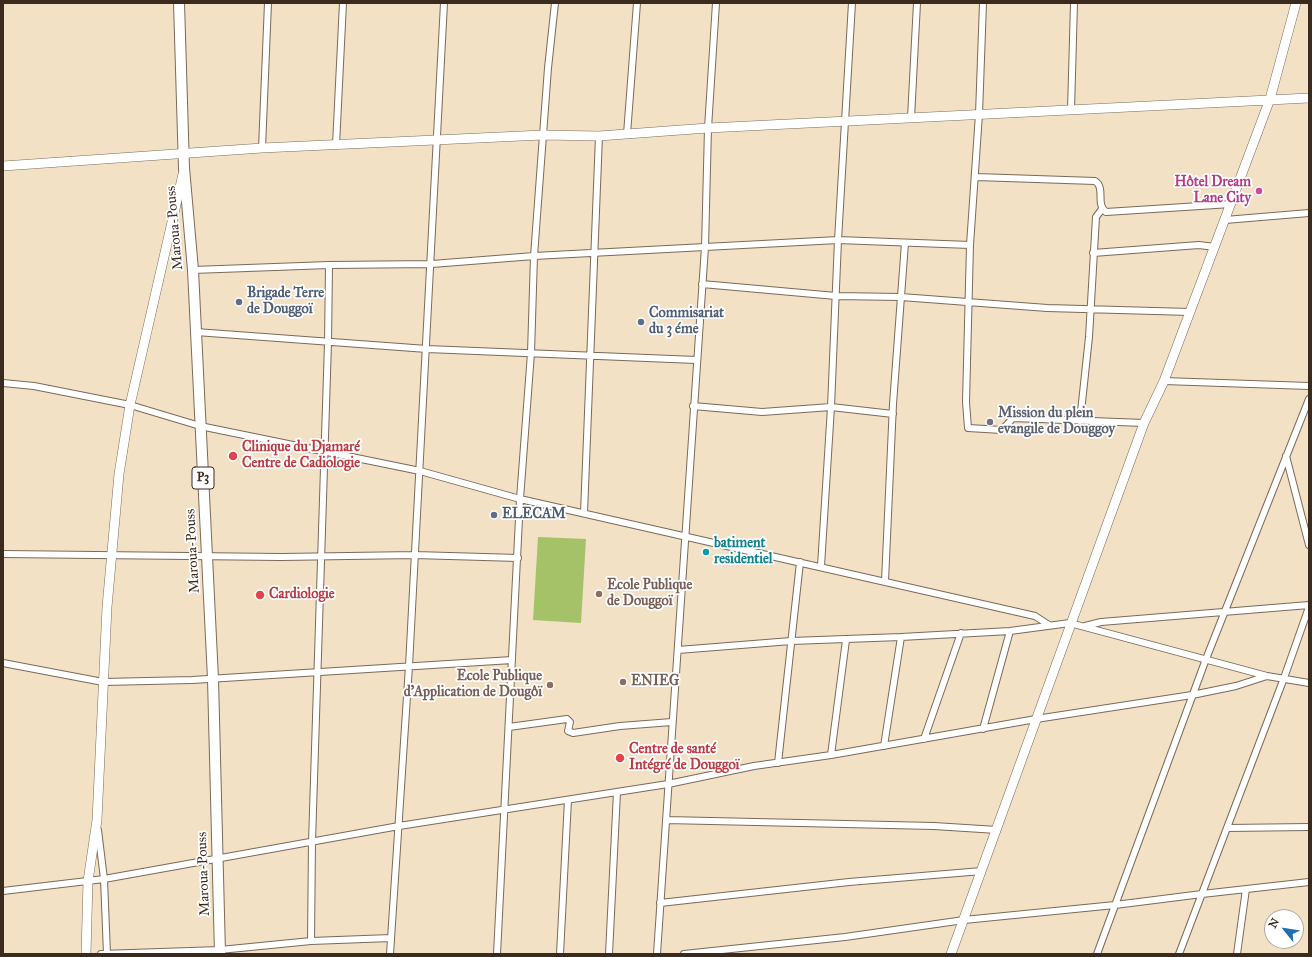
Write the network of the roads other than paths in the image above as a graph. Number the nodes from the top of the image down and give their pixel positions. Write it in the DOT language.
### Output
graph roads {
  1 [pos="179,3"];
  2 [pos="268,3"];
  3 [pos="343,3"];
  4 [pos="444,3"];
  5 [pos="555,3"];
  6 [pos="637,3"];
  7 [pos="716,3"];
  8 [pos="852,3"];
  9 [pos="917,3"];
  10 [pos="984,3"];
  11 [pos="1074,3"];
  12 [pos="1296,3"];
  13 [pos="1309,98"];
  14 [pos="1270,100"];
  15 [pos="1071,110"];
  16 [pos="979,114"];
  17 [pos="911,118"];
  18 [pos="846,122"];
  19 [pos="708,128"];
  20 [pos="627,134"];
  21 [pos="543,135"];
  22 [pos="599,136"];
  23 [pos="437,141"];
  24 [pos="336,145"];
  25 [pos="262,148"];
  26 [pos="185,154"];
  27 [pos="3,166"];
  28 [pos="184,168"];
  29 [pos="976,177"];
  30 [pos="1231,204"];
  31 [pos="1102,209"];
  32 [pos="1309,213"];
  33 [pos="1225,220"];
  34 [pos="838,240"];
  35 [pos="905,243"];
  36 [pos="970,245"];
  37 [pos="705,247"];
  38 [pos="1215,247"];
  39 [pos="595,252"];
  40 [pos="1093,253"];
  41 [pos="534,256"];
  42 [pos="432,264"];
  43 [pos="329,265"];
  44 [pos="192,270"];
  45 [pos="702,284"];
  46 [pos="836,296"];
  47 [pos="901,297"];
  48 [pos="969,302"];
  49 [pos="1090,309"];
  50 [pos="1190,312"];
  51 [pos="196,332"];
  52 [pos="328,343"];
  53 [pos="427,349"];
  54 [pos="531,353"];
  55 [pos="590,356"];
  56 [pos="696,360"];
  57 [pos="1164,381"];
  58 [pos="3,383"];
  59 [pos="1309,386"];
  60 [pos="1309,399"];
  61 [pos="130,405"];
  62 [pos="693,406"];
  63 [pos="831,407"];
  64 [pos="893,414"];
  65 [pos="1080,421"];
  66 [pos="1144,423"];
  67 [pos="200,426"];
  68 [pos="324,450"];
  69 [pos="1286,456"];
  70 [pos="420,471"];
  71 [pos="520,499"];
  72 [pos="584,513"];
  73 [pos="686,536"];
  74 [pos="1309,545"];
  75 [pos="3,554"];
  76 [pos="112,555"];
  77 [pos="415,555"];
  78 [pos="207,557"];
  79 [pos="320,557"];
  80 [pos="518,558"];
  81 [pos="800,562"];
  82 [pos="821,566"];
  83 [pos="885,581"];
  84 [pos="1309,606"];
  85 [pos="1225,611"];
  86 [pos="1070,624"];
  87 [pos="1049,625"];
  88 [pos="1084,627"];
  89 [pos="1010,630"];
  90 [pos="961,633"];
  91 [pos="901,637"];
  92 [pos="846,640"];
  93 [pos="791,641"];
  94 [pos="678,650"];
  95 [pos="1206,659"];
  96 [pos="512,660"];
  97 [pos="3,663"];
  98 [pos="409,666"];
  99 [pos="318,673"];
  100 [pos="1267,676"];
  101 [pos="1284,678"];
  102 [pos="213,679"];
  103 [pos="1309,679"];
  104 [pos="1300,681"];
  105 [pos="102,682"];
  106 [pos="1309,683"];
  107 [pos="1192,695"];
  108 [pos="1036,719"];
  109 [pos="672,722"];
  110 [pos="509,727"];
  111 [pos="983,729"];
  112 [pos="924,739"];
  113 [pos="884,746"];
  114 [pos="831,755"];
  115 [pos="778,763"];
  116 [pos="668,784"];
  117 [pos="617,792"];
  118 [pos="568,800"];
  119 [pos="504,808"];
  120 [pos="97,820"];
  121 [pos="666,820"];
  122 [pos="398,826"];
  123 [pos="1309,827"];
  124 [pos="1227,828"];
  125 [pos="997,830"];
  126 [pos="312,842"];
  127 [pos="218,859"];
  128 [pos="982,871"];
  129 [pos="104,880"];
  130 [pos="88,881"];
  131 [pos="1309,882"];
  132 [pos="1246,889"];
  133 [pos="3,891"];
  134 [pos="1202,894"];
  135 [pos="660,903"];
  136 [pos="1115,906"];
  137 [pos="964,920"];
  138 [pos="391,938"];
  139 [pos="311,941"];
  140 [pos="220,952"];
  141 [pos="86,954"];
  142 [pos="101,954"];
  143 [pos="107,954"];
  144 [pos="390,954"];
  145 [pos="497,954"];
  146 [pos="560,954"];
  147 [pos="609,954"];
  148 [pos="656,954"];
  149 [pos="684,954"];
  150 [pos="952,954"];
  151 [pos="1097,954"];
  152 [pos="1179,954"];
  153 [pos="1237,954"];
  1 -- 26 [label="main road, Maroua-Pouss / P3"];
  2 -- 25 [label="street"];
  3 -- 24 [label="street"];
  4 -- 23 [label="street"];
  5 -- 21 [label="street"];
  6 -- 20 [label="street"];
  7 -- 19 [label="street"];
  8 -- 18 [label="street"];
  9 -- 17 [label="street"];
  10 -- 16 [label="street"];
  11 -- 15 [label="street"];
  12 -- 14 [label="street"];
  13 -- 14 [label="street"];
  14 -- 15 [label="street"];
  14 -- 30 [label="street"];
  15 -- 16 [label="street"];
  16 -- 17 [label="street"];
  16 -- 29 [label="street"];
  17 -- 18 [label="street"];
  18 -- 19 [label="street"];
  18 -- 34 [label="street"];
  19 -- 20 [label="street"];
  19 -- 37 [label="street"];
  20 -- 22 [label="street"];
  21 -- 22 [label="street"];
  21 -- 23 [label="street"];
  21 -- 41 [label="street"];
  22 -- 39 [label="street"];
  23 -- 24 [label="street"];
  23 -- 42 [label="street"];
  24 -- 25 [label="street"];
  25 -- 26 [label="street"];
  26 -- 27 [label="street"];
  26 -- 28 [label="main road, Maroua-Pouss / P3"];
  28 -- 44 [label="main road, Maroua-Pouss / P3"];
  28 -- 61 [label="street"];
  29 -- 31 [label="street"];
  29 -- 36 [label="street"];
  30 -- 31 [label="street"];
  30 -- 33 [label="street"];
  31 -- 40 [label="street"];
  32 -- 33 [label="street"];
  33 -- 38 [label="street"];
  34 -- 35 [label="street"];
  34 -- 37 [label="street"];
  34 -- 46 [label="street"];
  35 -- 36 [label="street"];
  35 -- 47 [label="street"];
  36 -- 48 [label="street"];
  37 -- 39 [label="street"];
  37 -- 45 [label="street"];
  38 -- 40 [label="street"];
  38 -- 50 [label="street"];
  39 -- 41 [label="street"];
  39 -- 55 [label="street"];
  40 -- 49 [label="street"];
  41 -- 42 [label="street"];
  41 -- 54 [label="street"];
  42 -- 43 [label="street"];
  42 -- 53 [label="street"];
  43 -- 44 [label="street"];
  43 -- 52 [label="street"];
  44 -- 51 [label="main road, Maroua-Pouss / P3"];
  45 -- 46 [label="street"];
  45 -- 56 [label="street"];
  46 -- 47 [label="street"];
  46 -- 63 [label="street"];
  47 -- 48 [label="street"];
  47 -- 64 [label="street"];
  48 -- 49 [label="street"];
  48 -- 65 [label="street"];
  49 -- 50 [label="street"];
  49 -- 65 [label="street"];
  50 -- 57 [label="street"];
  51 -- 52 [label="street"];
  51 -- 67 [label="main road, Maroua-Pouss / P3"];
  52 -- 53 [label="street"];
  52 -- 68 [label="street"];
  53 -- 54 [label="street"];
  53 -- 70 [label="street"];
  54 -- 55 [label="street"];
  54 -- 71 [label="street"];
  55 -- 56 [label="street"];
  55 -- 72 [label="street"];
  56 -- 62 [label="street"];
  57 -- 59 [label="street"];
  57 -- 66 [label="street"];
  58 -- 61 [label="street"];
  60 -- 69 [label="street"];
  61 -- 67 [label="street"];
  61 -- 76 [label="street"];
  62 -- 63 [label="street"];
  62 -- 73 [label="street"];
  63 -- 64 [label="street"];
  63 -- 82 [label="street"];
  64 -- 83 [label="street"];
  65 -- 66 [label="street"];
  66 -- 86 [label="street"];
  67 -- 68 [label="street"];
  67 -- 78 [label="main road, Maroua-Pouss / P3"];
  68 -- 70 [label="street"];
  68 -- 79 [label="street"];
  69 -- 74 [label="street"];
  69 -- 85 [label="street"];
  70 -- 71 [label="street"];
  70 -- 77 [label="street"];
  71 -- 72 [label="street"];
  71 -- 80 [label="street"];
  72 -- 73 [label="street"];
  73 -- 81 [label="street"];
  73 -- 94 [label="street"];
  75 -- 76 [label="street"];
  76 -- 78 [label="street"];
  76 -- 105 [label="street"];
  77 -- 79 [label="street"];
  77 -- 80 [label="street"];
  77 -- 98 [label="street"];
  78 -- 79 [label="street"];
  78 -- 102 [label="main road, Maroua-Pouss / P3"];
  79 -- 99 [label="street"];
  80 -- 96 [label="street"];
  81 -- 82 [label="street"];
  81 -- 93 [label="street"];
  82 -- 83 [label="street"];
  83 -- 87 [label="street"];
  84 -- 85 [label="street"];
  84 -- 101 [label="street"];
  85 -- 88 [label="street"];
  85 -- 95 [label="street"];
  86 -- 87 [label="street"];
  86 -- 88 [label="street"];
  86 -- 108 [label="street"];
  87 -- 89 [label="street"];
  88 -- 95 [label="street"];
  89 -- 90 [label="street"];
  89 -- 111 [label="street"];
  90 -- 91 [label="street"];
  90 -- 112 [label="street"];
  91 -- 92 [label="street"];
  91 -- 113 [label="street"];
  92 -- 93 [label="street"];
  92 -- 114 [label="street"];
  93 -- 94 [label="street"];
  93 -- 115 [label="street"];
  94 -- 109 [label="street"];
  95 -- 100 [label="street"];
  95 -- 107 [label="street"];
  96 -- 98 [label="street"];
  96 -- 110 [label="street"];
  97 -- 105 [label="street"];
  98 -- 99 [label="street"];
  98 -- 122 [label="street"];
  99 -- 102 [label="street"];
  99 -- 126 [label="street"];
  100 -- 101 [label="street"];
  100 -- 107 [label="street"];
  101 -- 104 [label="street"];
  101 -- 124 [label="street"];
  102 -- 105 [label="street"];
  102 -- 127 [label="main road, Maroua-Pouss / P3"];
  103 -- 104 [label="street"];
  104 -- 106 [label="street"];
  105 -- 120 [label="street"];
  107 -- 108 [label="street"];
  107 -- 136 [label="street"];
  108 -- 111 [label="street"];
  108 -- 125 [label="street"];
  109 -- 110 [label="street"];
  109 -- 116 [label="street"];
  110 -- 119 [label="street"];
  111 -- 112 [label="street"];
  112 -- 113 [label="street"];
  113 -- 114 [label="street"];
  114 -- 115 [label="street"];
  115 -- 116 [label="street"];
  116 -- 117 [label="street"];
  116 -- 121 [label="street"];
  117 -- 118 [label="street"];
  117 -- 147 [label="street"];
  118 -- 119 [label="street"];
  118 -- 146 [label="street"];
  119 -- 122 [label="street"];
  119 -- 145 [label="street"];
  120 -- 129 [label="street"];
  120 -- 130 [label="street"];
  121 -- 125 [label="street"];
  121 -- 135 [label="street"];
  122 -- 126 [label="street"];
  122 -- 138 [label="street"];
  123 -- 124 [label="street"];
  124 -- 134 [label="street"];
  125 -- 128 [label="street"];
  126 -- 127 [label="street"];
  126 -- 139 [label="street"];
  127 -- 129 [label="street"];
  127 -- 140 [label="main road, Maroua-Pouss / P3"];
  128 -- 135 [label="street"];
  128 -- 137 [label="street"];
  129 -- 130 [label="street"];
  129 -- 143 [label="street"];
  130 -- 133 [label="street"];
  130 -- 141 [label="street"];
  131 -- 132 [label="street"];
  132 -- 134 [label="street"];
  132 -- 153 [label="street"];
  134 -- 136 [label="street"];
  134 -- 152 [label="street"];
  135 -- 148 [label="street"];
  136 -- 137 [label="street"];
  136 -- 151 [label="street"];
  137 -- 149 [label="street"];
  137 -- 150 [label="street"];
  138 -- 139 [label="street"];
  138 -- 144 [label="street"];
  139 -- 140 [label="street"];
  140 -- 143 [label="street"];
  142 -- 143 [label="street"];
}
